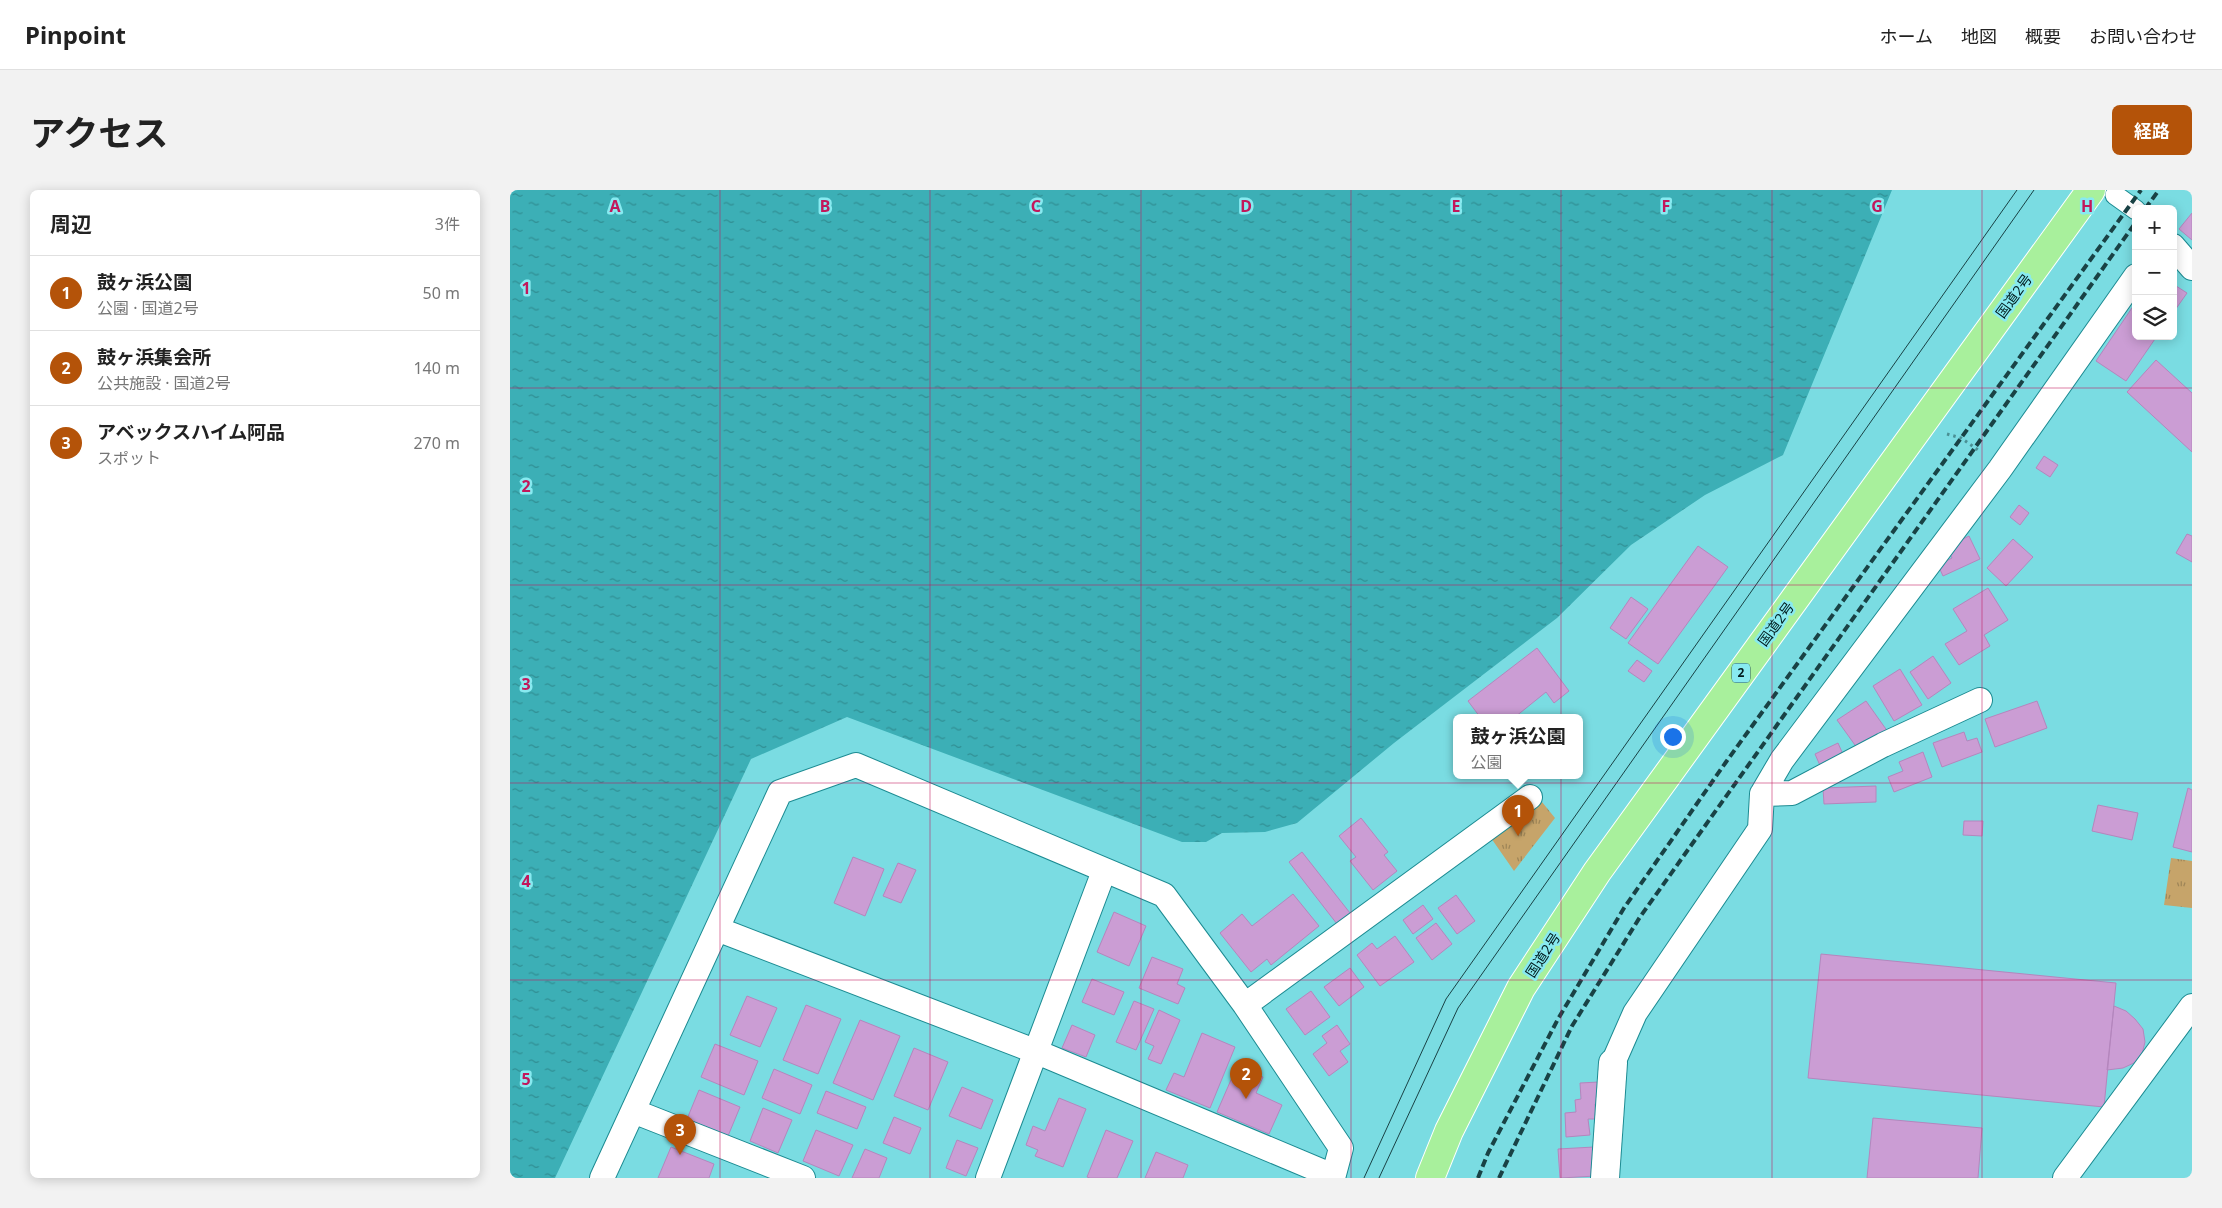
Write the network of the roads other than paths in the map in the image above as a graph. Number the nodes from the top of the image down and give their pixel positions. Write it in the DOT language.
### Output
graph roads {
  1 [pos="2103,192"];
  2 [pos="2132,208"];
  3 [pos="2176,250"];
  4 [pos="2192,268"];
  5 [pos="2132,282"];
  6 [pos="1980,700"];
  7 [pos="1762,794"];
  8 [pos="1530,797"];
  9 [pos="1104,871"];
  10 [pos="718,929"];
  11 [pos="1246,1006"];
  12 [pos="2192,1006"];
  13 [pos="1037,1052"];
  14 [pos="1613,1062"];
  15 [pos="633,1111"];
  16 [pos="1333,1177"];
  17 [pos="602,1178"];
  18 [pos="803,1178"];
  19 [pos="988,1178"];
  20 [pos="1430,1178"];
  21 [pos="1605,1178"];
  22 [pos="2065,1178"];
  1 -- 2 [label="street"];
  1 -- 20 [label="highway, 国道2号 / 2"];
  3 -- 4 [label="street"];
  5 -- 7 [label="street"];
  6 -- 7 [label="street"];
  7 -- 14 [label="street"];
  8 -- 11 [label="street"];
  9 -- 10 [label="street"];
  9 -- 11 [label="street"];
  9 -- 13 [label="street"];
  10 -- 13 [label="street"];
  10 -- 15 [label="street"];
  11 -- 16 [label="street"];
  12 -- 22 [label="street"];
  13 -- 16 [label="street"];
  13 -- 19 [label="street"];
  14 -- 21 [label="street"];
  15 -- 17 [label="street"];
  15 -- 18 [label="street"];
}
